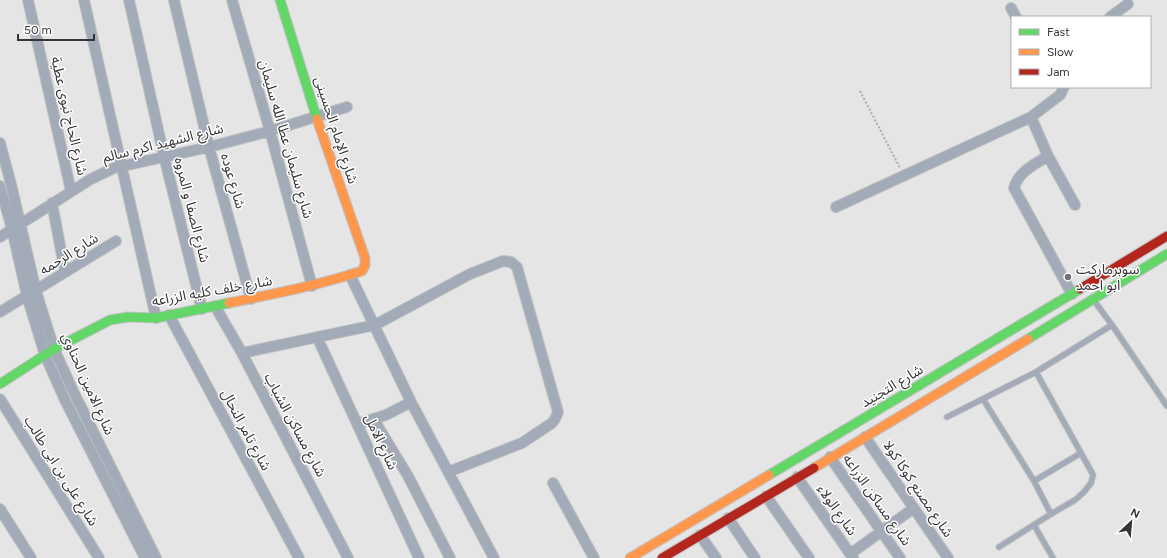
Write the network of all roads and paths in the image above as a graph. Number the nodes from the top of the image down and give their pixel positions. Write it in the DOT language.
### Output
graph roads {
  1 [pos="28,0"];
  2 [pos="84,0"];
  3 [pos="129,0"];
  4 [pos="174,0"];
  5 [pos="232,0"];
  6 [pos="280,0"];
  7 [pos="1128,4"];
  8 [pos="1111,16"];
  9 [pos="1059,90"];
  10 [pos="860,91"];
  11 [pos="347,107"];
  12 [pos="316,116"];
  13 [pos="1031,117"];
  14 [pos="270,131"];
  15 [pos="0,143"];
  16 [pos="209,147"];
  17 [pos="164,156"];
  18 [pos="1048,156"];
  19 [pos="122,165"];
  20 [pos="904,176"];
  21 [pos="0,186"];
  22 [pos="71,191"];
  23 [pos="52,203"];
  24 [pos="1075,205"];
  25 [pos="836,207"];
  26 [pos="16,226"];
  27 [pos="1167,236"];
  28 [pos="0,237"];
  29 [pos="116,241"];
  30 [pos="1167,254"];
  31 [pos="364,268"];
  32 [pos="65,272"];
  33 [pos="350,275"];
  34 [pos="1089,283"];
  35 [pos="312,286"];
  36 [pos="36,291"];
  37 [pos="1072,294"];
  38 [pos="27,296"];
  39 [pos="1096,298"];
  40 [pos="251,299"];
  41 [pos="215,306"];
  42 [pos="202,308"];
  43 [pos="0,312"];
  44 [pos="169,315"];
  45 [pos="156,318"];
  46 [pos="375,325"];
  47 [pos="1112,325"];
  48 [pos="316,337"];
  49 [pos="54,349"];
  50 [pos="242,353"];
  51 [pos="45,355"];
  52 [pos="1036,372"];
  53 [pos="0,384"];
  54 [pos="0,399"];
  55 [pos="983,399"];
  56 [pos="411,402"];
  57 [pos="1167,406"];
  58 [pos="947,417"];
  59 [pos="374,420"];
  60 [pos="357,424"];
  61 [pos="865,437"];
  62 [pos="1081,453"];
  63 [pos="830,457"];
  64 [pos="448,472"];
  65 [pos="797,477"];
  66 [pos="1034,481"];
  67 [pos="553,482"];
  68 [pos="766,496"];
  69 [pos="914,508"];
  70 [pos="0,509"];
  71 [pos="1051,514"];
  72 [pos="728,518"];
  73 [pos="1034,525"];
  74 [pos="882,531"];
  75 [pos="700,535"];
  76 [pos="999,547"];
  77 [pos="668,556"];
  78 [pos="852,556"];
  79 [pos="31,558"];
  80 [pos="99,558"];
  81 [pos="145,558"];
  82 [pos="156,558"];
  83 [pos="299,558"];
  84 [pos="348,558"];
  85 [pos="419,558"];
  86 [pos="450,558"];
  87 [pos="494,558"];
  88 [pos="594,558"];
  89 [pos="630,558"];
  90 [pos="716,558"];
  91 [pos="755,558"];
  92 [pos="809,558"];
  93 [pos="900,558"];
  94 [pos="948,558"];
  95 [pos="1053,558"];
  1 -- 22 [label="street, شارع الحاج نبوى عطية"];
  2 -- 19 [label="street"];
  3 -- 17 [label="street, شارع الصفا و المروه"];
  4 -- 16 [label="street, شارع عوده"];
  5 -- 14 [label="street, شارع سليمان عطا الله سليمان"];
  6 -- 12 [label="main road, شارع الإمام الحسينى"];
  7 -- 8 [label="street"];
  9 -- 13 [label="street"];
  10 -- 20 [label="path"];
  11 -- 12 [label="street, شارع الشهيد اكرم سالم"];
  12 -- 14 [label="street, شارع الشهيد اكرم سالم"];
  12 -- 31 [label="main road, شارع الإمام الحسينى"];
  13 -- 18 [label="street"];
  13 -- 20 [label="street"];
  14 -- 16 [label="street, شارع الشهيد اكرم سالم"];
  14 -- 35 [label="street, شارع سليمان عطا الله سليمان"];
  15 -- 26 [label="street, شارع الامين الحناوي"];
  16 -- 17 [label="street, شارع الشهيد اكرم سالم"];
  16 -- 40 [label="street, شارع عوده"];
  17 -- 19 [label="street, شارع الشهيد اكرم سالم"];
  17 -- 42 [label="street, شارع الصفا و المروه"];
  18 -- 24 [label="street"];
  18 -- 37 [label="street"];
  19 -- 22 [label="street, شارع الشهيد اكرم سالم"];
  19 -- 45 [label="street"];
  20 -- 25 [label="street"];
  21 -- 26 [label="street, شارع الامين الحناوي"];
  22 -- 23 [label="street, شارع الشهيد اكرم سالم"];
  23 -- 26 [label="street, شارع الشهيد اكرم سالم"];
  23 -- 32 [label="street"];
  26 -- 28 [label="street, شارع الشهيد اكرم سالم"];
  26 -- 36 [label="street, شارع الامين الحناوي"];
  26 -- 38 [label="street, شارع الامين الحناوي"];
  27 -- 34 [label="main road, شارع التجنيد"];
  29 -- 32 [label="street, شارع الرحمه"];
  30 -- 39 [label="main road"];
  31 -- 33 [label="main road, شارع خلف كليه الزراعه"];
  32 -- 36 [label="street, شارع الرحمه"];
  33 -- 35 [label="main road, شارع خلف كليه الزراعه"];
  33 -- 46 [label="street"];
  34 -- 37 [label="main road, شارع التجنيد"];
  34 -- 39 [label="main road"];
  35 -- 40 [label="main road, شارع خلف كليه الزراعه"];
  36 -- 38 [label="street, شارع الرحمه"];
  36 -- 49 [label="street, شارع الامين الحناوي"];
  37 -- 89 [label="main road, شارع التجنيد"];
  38 -- 43 [label="street, شارع الرحمه"];
  38 -- 51 [label="street, شارع الامين الحناوي"];
  39 -- 47 [label="lane"];
  39 -- 61 [label="main road"];
  40 -- 41 [label="main road, شارع خلف كليه الزراعه"];
  41 -- 42 [label="main road, شارع خلف كليه الزراعه"];
  41 -- 50 [label="street, شارع مساكن الشباب"];
  42 -- 44 [label="main road, شارع خلف كليه الزراعه"];
  44 -- 45 [label="main road, شارع خلف كليه الزراعه"];
  44 -- 83 [label="street, شارع تامر النحال"];
  45 -- 49 [label="main road, شارع خلف كليه الزراعه"];
  46 -- 48 [label="street"];
  46 -- 56 [label="street"];
  46 -- 64 [label="street"];
  47 -- 52 [label="lane"];
  47 -- 57 [label="lane"];
  48 -- 50 [label="street"];
  48 -- 60 [label="street, شارع الامل"];
  49 -- 51 [label="main road, شارع خلف كليه الزراعه"];
  49 -- 82 [label="street, شارع الامين الحناوي"];
  50 -- 84 [label="street, شارع مساكن الشباب"];
  51 -- 53 [label="main road, شارع خلف كليه الزراعه"];
  51 -- 81 [label="street, شارع الامين الحناوي"];
  52 -- 55 [label="lane"];
  52 -- 62 [label="lane"];
  54 -- 80 [label="street, شارع على بن ابى طالب"];
  55 -- 58 [label="lane"];
  55 -- 66 [label="lane"];
  56 -- 59 [label="street"];
  56 -- 64 [label="street"];
  59 -- 60 [label="street"];
  59 -- 86 [label="street"];
  60 -- 85 [label="street, شارع الامل"];
  61 -- 63 [label="main road"];
  61 -- 69 [label="street, شارع مصنع كوكا كولا"];
  62 -- 66 [label="lane"];
  62 -- 71 [label="lane"];
  63 -- 65 [label="main road"];
  63 -- 74 [label="street, شارع مساكن الزراعه"];
  64 -- 87 [label="street"];
  65 -- 68 [label="main road"];
  65 -- 78 [label="street, شارع الولاء"];
  66 -- 71 [label="lane"];
  67 -- 88 [label="street"];
  68 -- 72 [label="main road"];
  68 -- 92 [label="street"];
  69 -- 74 [label="street"];
  69 -- 94 [label="street, شارع مصنع كوكا كولا"];
  70 -- 79 [label="street"];
  71 -- 73 [label="lane"];
  72 -- 75 [label="main road"];
  72 -- 91 [label="street"];
  73 -- 76 [label="lane"];
  73 -- 95 [label="lane"];
  74 -- 78 [label="street"];
  74 -- 93 [label="street, شارع مساكن الزراعه"];
  75 -- 77 [label="main road"];
  75 -- 90 [label="street"];
}
